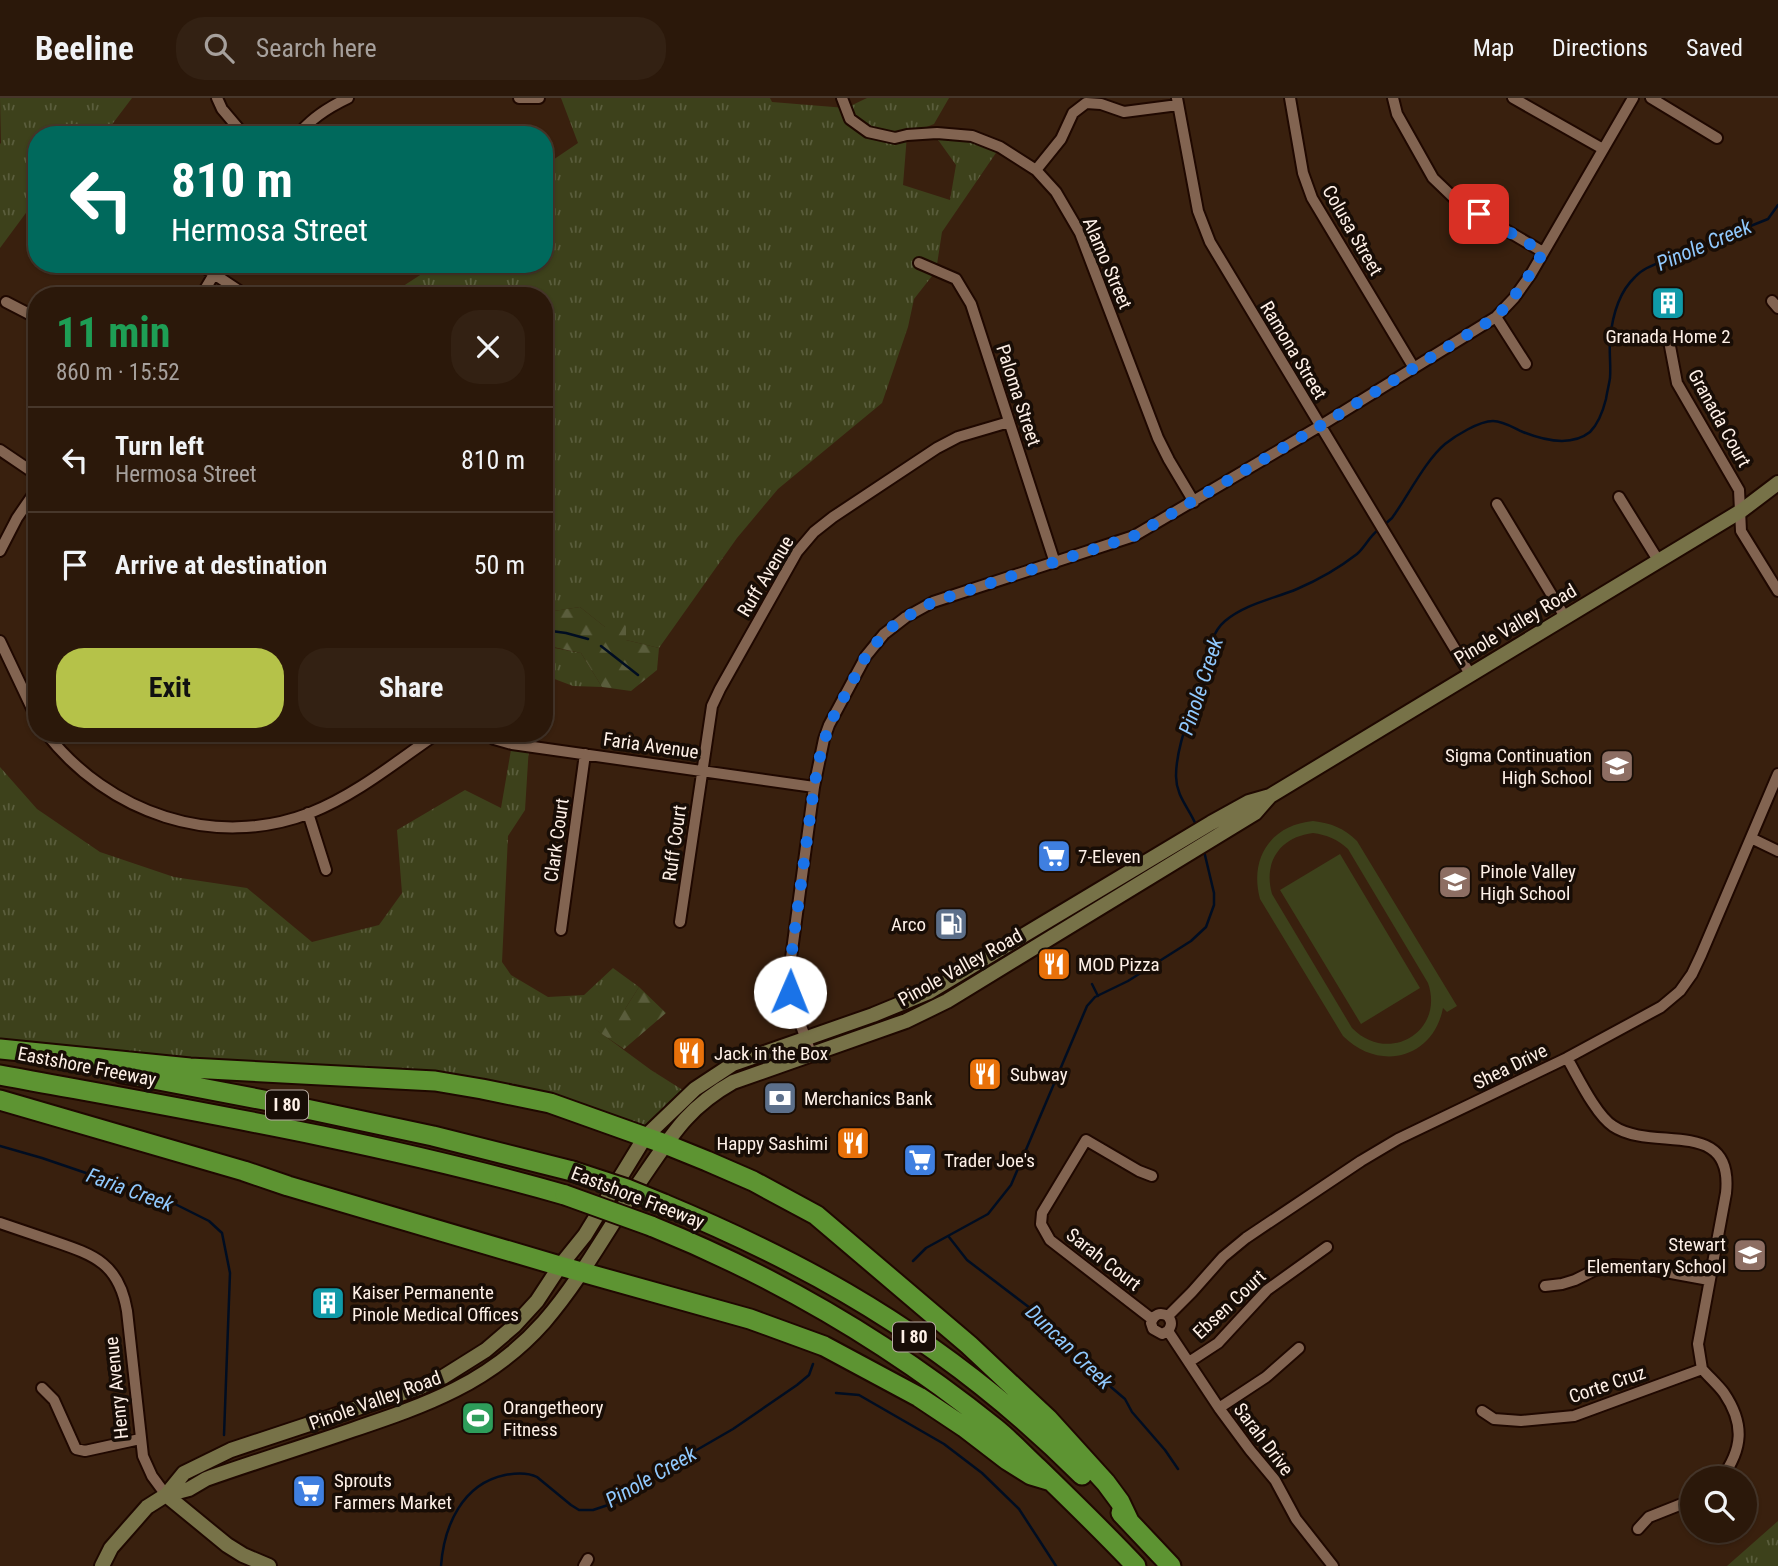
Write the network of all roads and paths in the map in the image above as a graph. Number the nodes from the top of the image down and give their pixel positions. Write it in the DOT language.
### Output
graph roads {
  1 [pos="217,98"];
  2 [pos="348,98"];
  3 [pos="519,98"];
  4 [pos="539,98"];
  5 [pos="842,98"];
  6 [pos="1290,98"];
  7 [pos="1393,98"];
  8 [pos="1513,98"];
  9 [pos="1633,98"];
  10 [pos="1651,98"];
  11 [pos="1178,102"];
  12 [pos="236,126"];
  13 [pos="305,126"];
  14 [pos="1717,138"];
  15 [pos="1603,149"];
  16 [pos="1036,170"];
  17 [pos="1543,252"];
  18 [pos="919,263"];
  19 [pos="221,273"];
  20 [pos="237,287"];
  21 [pos="6,302"];
  22 [pos="28,313"];
  23 [pos="1496,317"];
  24 [pos="1669,341"];
  25 [pos="1526,364"];
  26 [pos="1414,368"];
  27 [pos="1009,422"];
  28 [pos="1320,426"];
  29 [pos="0,450"];
  30 [pos="28,469"];
  31 [pos="1778,483"];
  32 [pos="1619,497"];
  33 [pos="28,502"];
  34 [pos="1194,502"];
  35 [pos="1497,504"];
  36 [pos="1741,511"];
  37 [pos="0,551"];
  38 [pos="1657,560"];
  39 [pos="1055,563"];
  40 [pos="1778,591"];
  41 [pos="1564,617"];
  42 [pos="0,641"];
  43 [pos="1470,674"];
  44 [pos="28,700"];
  45 [pos="53,742"];
  46 [pos="425,742"];
  47 [pos="505,742"];
  48 [pos="585,754"];
  49 [pos="702,770"];
  50 [pos="1778,774"];
  51 [pos="814,787"];
  52 [pos="308,813"];
  53 [pos="1751,838"];
  54 [pos="1184,848"];
  55 [pos="1778,851"];
  56 [pos="326,870"];
  57 [pos="680,922"];
  58 [pos="561,930"];
  59 [pos="805,1039"];
  60 [pos="0,1049"];
  61 [pos="811,1053"];
  62 [pos="1567,1059"];
  63 [pos="0,1075"];
  64 [pos="0,1100"];
  65 [pos="645,1138"];
  66 [pos="666,1144"];
  67 [pos="1152,1176"];
  68 [pos="0,1223"];
  69 [pos="1327,1247"];
  70 [pos="560,1266"];
  71 [pos="580,1272"];
  72 [pos="1709,1280"];
  73 [pos="1545,1286"];
  74 [pos="1168,1316"];
  75 [pos="1152,1319"];
  76 [pos="1168,1331"];
  77 [pos="1299,1348"];
  78 [pos="1189,1362"];
  79 [pos="1702,1369"];
  80 [pos="42,1388"];
  81 [pos="1219,1408"];
  82 [pos="1482,1411"];
  83 [pos="140,1439"];
  84 [pos="1731,1466"];
  85 [pos="1051,1481"];
  86 [pos="166,1495"];
  87 [pos="1680,1505"];
  88 [pos="1129,1521"];
  89 [pos="1638,1529"];
  90 [pos="102,1566"];
  91 [pos="269,1566"];
  92 [pos="1136,1566"];
  93 [pos="1171,1566"];
  94 [pos="1333,1566"];
  1 -- 12 [label="street"];
  2 -- 13 [label="street"];
  3 -- 4 [label="street"];
  5 -- 16 [label="street, Alamo Street"];
  6 -- 26 [label="street, Colusa Street"];
  7 -- 17 [label="street"];
  8 -- 15 [label="street"];
  9 -- 15 [label="street"];
  10 -- 14 [label="street"];
  11 -- 16 [label="street"];
  11 -- 28 [label="street, Ramona Street"];
  15 -- 17 [label="street"];
  16 -- 34 [label="street, Alamo Street"];
  17 -- 23 [label="street"];
  18 -- 27 [label="street, Paloma Street"];
  19 -- 20 [label="street"];
  21 -- 22 [label="street"];
  23 -- 25 [label="street"];
  23 -- 26 [label="street"];
  24 -- 36 [label="street, Granada Court"];
  26 -- 28 [label="street"];
  27 -- 39 [label="street, Paloma Street"];
  27 -- 49 [label="street, Ruff Avenue"];
  28 -- 34 [label="street"];
  28 -- 43 [label="street, Ramona Street"];
  29 -- 30 [label="street"];
  31 -- 36 [label="main road, Pinole Valley Road"];
  32 -- 38 [label="street"];
  33 -- 37 [label="street"];
  34 -- 39 [label="street"];
  35 -- 41 [label="street"];
  36 -- 38 [label="main road, Pinole Valley Road"];
  36 -- 40 [label="street"];
  38 -- 41 [label="main road, Pinole Valley Road"];
  39 -- 51 [label="street"];
  41 -- 43 [label="main road, Pinole Valley Road"];
  42 -- 44 [label="street"];
  43 -- 54 [label="main road, Pinole Valley Road"];
  45 -- 52 [label="street"];
  46 -- 52 [label="street"];
  47 -- 48 [label="street, Faria Avenue"];
  48 -- 49 [label="street, Faria Avenue"];
  48 -- 58 [label="street, Clark Court"];
  49 -- 51 [label="street, Faria Avenue"];
  49 -- 57 [label="street, Ruff Court"];
  50 -- 53 [label="street, Shea Drive"];
  51 -- 59 [label="street"];
  52 -- 56 [label="street"];
  53 -- 55 [label="street"];
  53 -- 62 [label="street, Shea Drive"];
  54 -- 59 [label="main road, Pinole Valley Road"];
  54 -- 61 [label="main road, Pinole Valley Road"];
  59 -- 61 [label="street"];
  59 -- 65 [label="main road, Pinole Valley Road"];
  60 -- 65 [label="highway"];
  60 -- 88 [label="highway, Eastshore Freeway / I 80, bridge"];
  61 -- 66 [label="main road, Pinole Valley Road"];
  62 -- 72 [label="street"];
  62 -- 74 [label="street, Shea Drive"];
  63 -- 85 [label="highway, Eastshore Freeway / I 80, bridge"];
  64 -- 70 [label="highway"];
  65 -- 66 [label="highway"];
  65 -- 70 [label="main road, Pinole Valley Road"];
  66 -- 71 [label="main road, Pinole Valley Road"];
  66 -- 88 [label="highway"];
  67 -- 75 [label="street, Sarah Court"];
  68 -- 83 [label="street, Henry Avenue"];
  69 -- 78 [label="street, Ebsen Court"];
  70 -- 71 [label="highway"];
  70 -- 86 [label="main road, Pinole Valley Road"];
  71 -- 85 [label="highway"];
  71 -- 86 [label="main road, Pinole Valley Road"];
  72 -- 73 [label="street"];
  72 -- 79 [label="street"];
  74 -- 75 [label="street"];
  74 -- 76 [label="street"];
  75 -- 76 [label="street, Sarah Drive"];
  76 -- 78 [label="street, Sarah Drive"];
  77 -- 81 [label="street"];
  78 -- 81 [label="street, Sarah Drive"];
  79 -- 82 [label="street, Corte Cruz"];
  79 -- 84 [label="street"];
  80 -- 83 [label="street"];
  81 -- 94 [label="street, Sarah Drive"];
  83 -- 86 [label="street, Henry Avenue"];
  85 -- 92 [label="highway, Eastshore Freeway / I 80"];
  86 -- 90 [label="main road, Pinole Valley Road"];
  86 -- 91 [label="main road, Henry Avenue"];
  87 -- 89 [label="street"];
  88 -- 93 [label="highway, Eastshore Freeway / I 80"];
}
